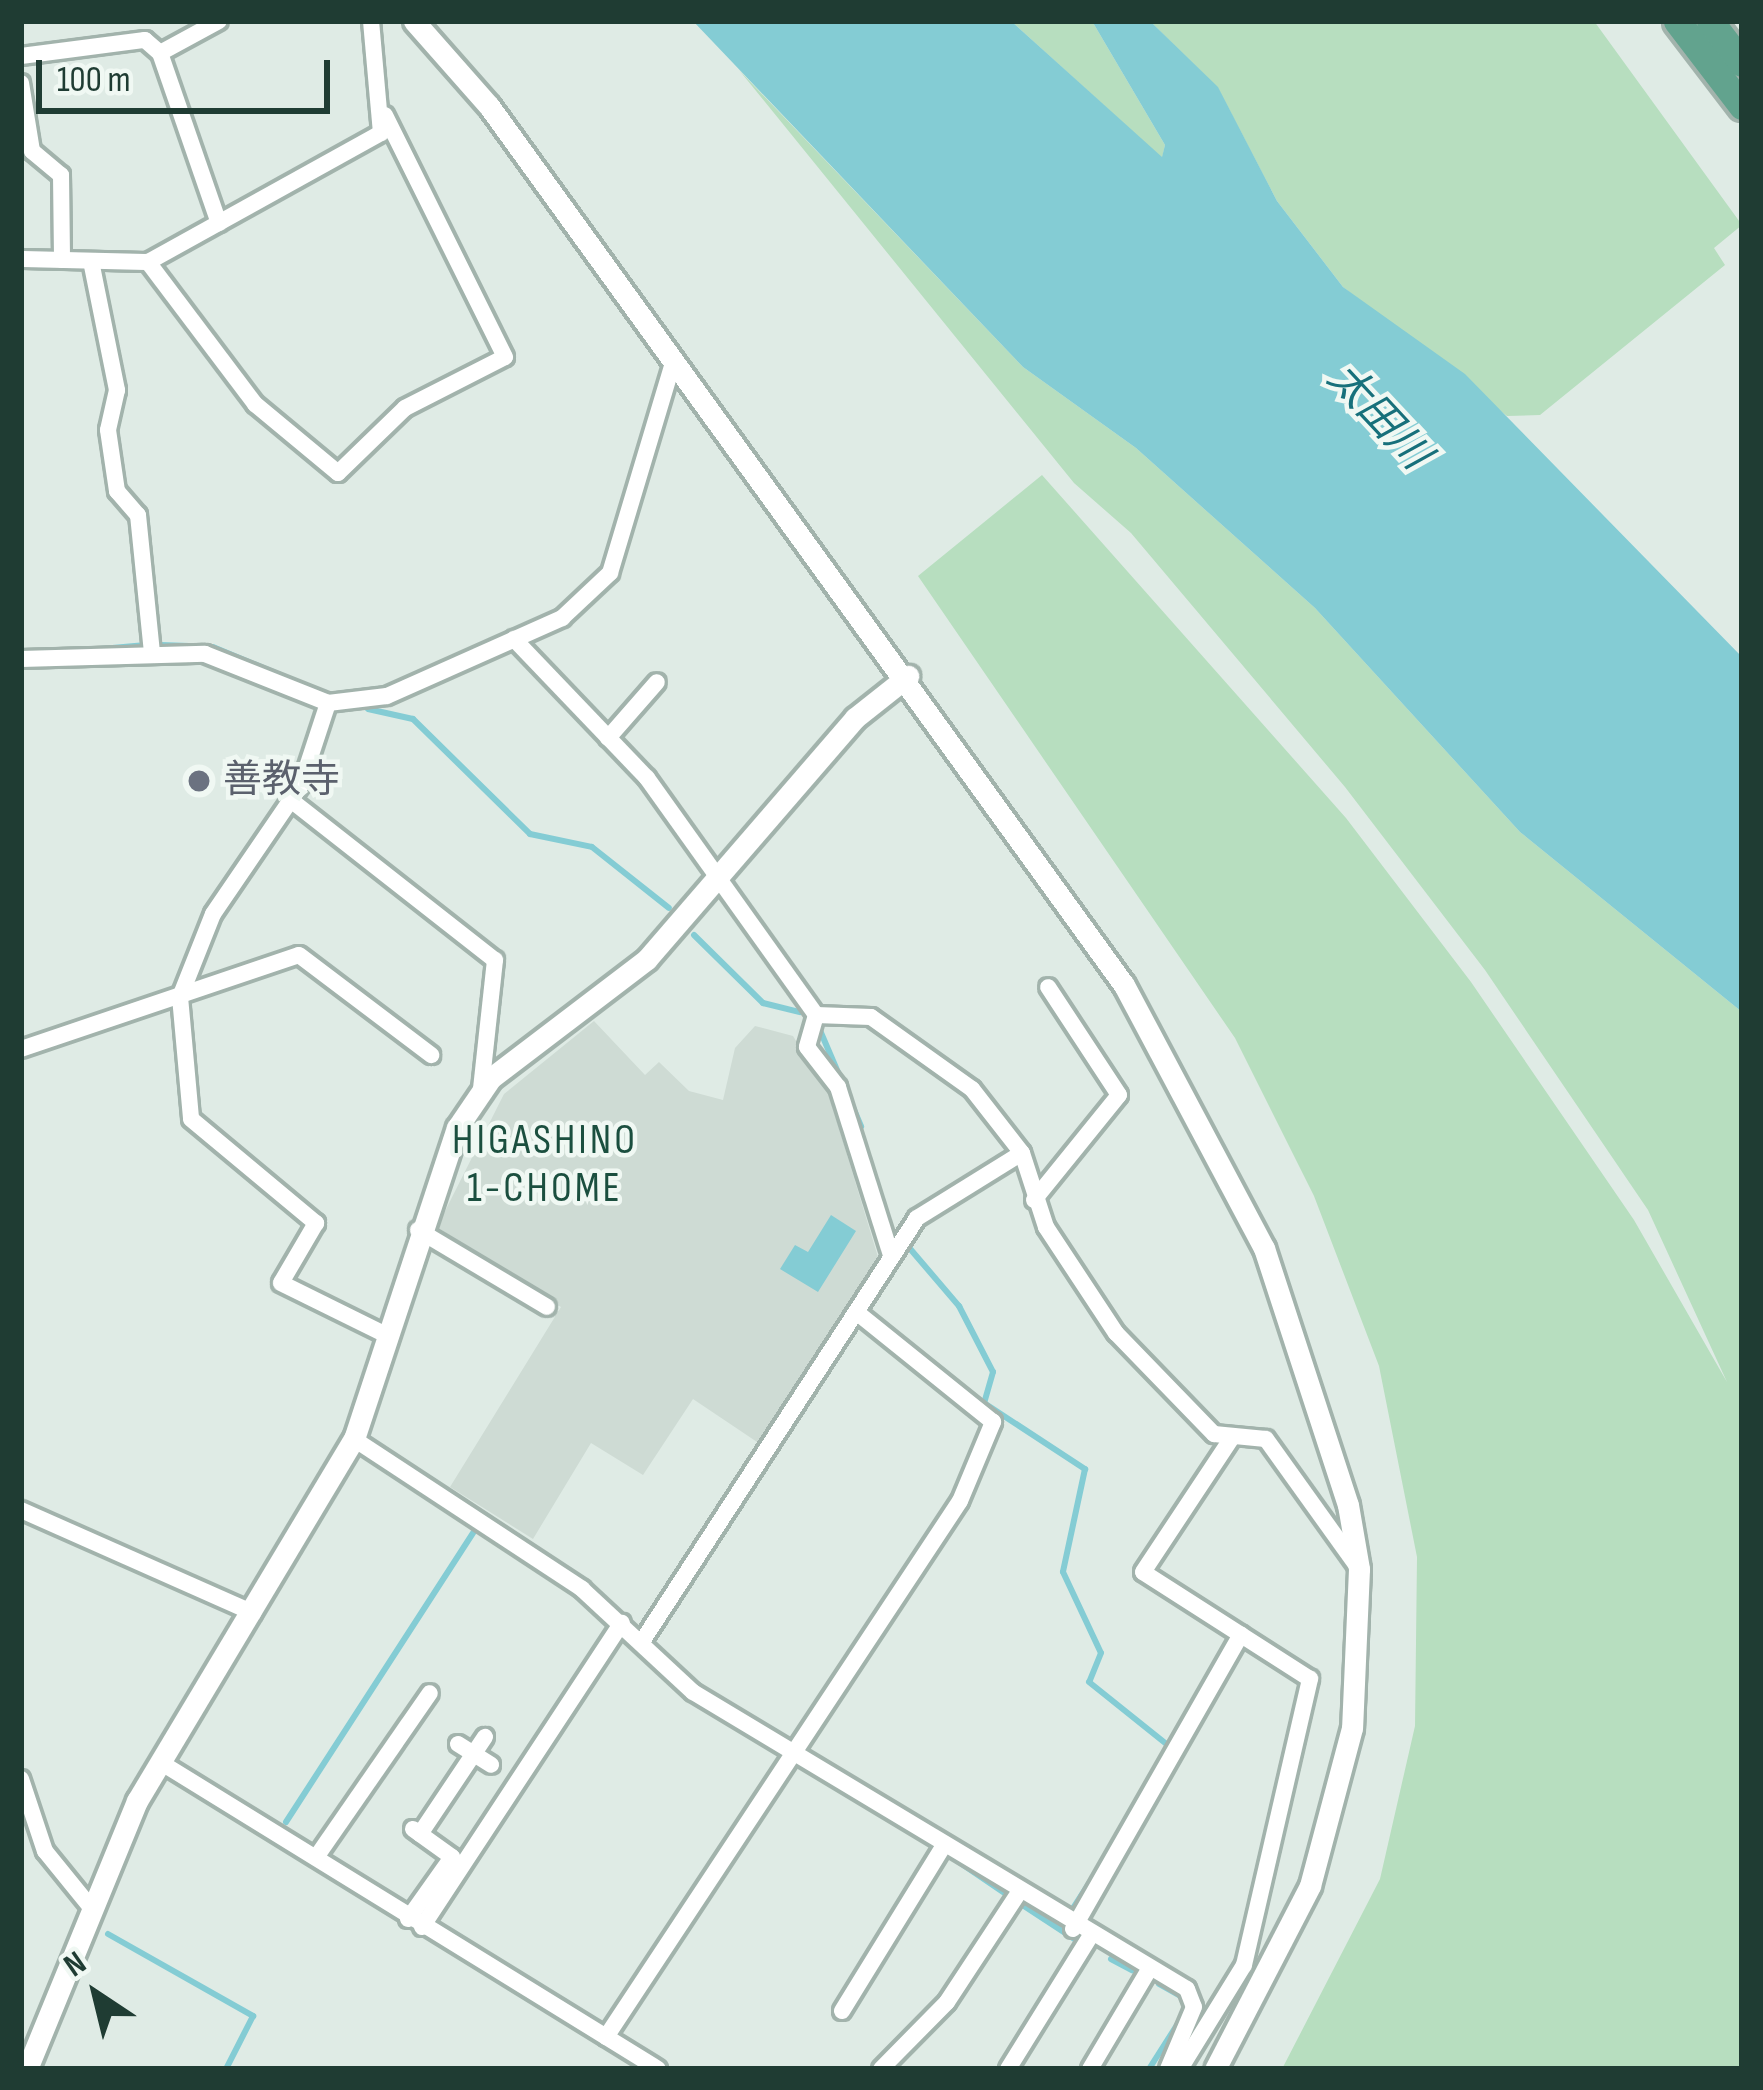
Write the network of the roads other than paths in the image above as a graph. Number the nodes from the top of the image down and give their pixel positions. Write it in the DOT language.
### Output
graph roads {
  1 [pos="219,21"];
  2 [pos="371,21"];
  3 [pos="414,21"];
  4 [pos="1677,21"];
  5 [pos="1710,21"];
  6 [pos="160,52"];
  7 [pos="21,56"];
  8 [pos="1742,63"];
  9 [pos="21,83"];
  10 [pos="1742,106"];
  11 [pos="385,115"];
  12 [pos="219,223"];
  13 [pos="21,259"];
  14 [pos="62,260"];
  15 [pos="92,261"];
  16 [pos="148,262"];
  17 [pos="674,359"];
  18 [pos="514,640"];
  19 [pos="152,653"];
  20 [pos="21,658"];
  21 [pos="908,676"];
  22 [pos="657,682"];
  23 [pos="328,704"];
  24 [pos="608,738"];
  25 [pos="292,801"];
  26 [pos="722,875"];
  27 [pos="1048,987"];
  28 [pos="180,997"];
  29 [pos="816,1016"];
  30 [pos="21,1048"];
  31 [pos="431,1055"];
  32 [pos="480,1092"];
  33 [pos="1022,1154"];
  34 [pos="1034,1200"];
  35 [pos="418,1230"];
  36 [pos="891,1255"];
  37 [pos="547,1307"];
  38 [pos="861,1316"];
  39 [pos="382,1333"];
  40 [pos="1233,1436"];
  41 [pos="354,1439"];
  42 [pos="21,1510"];
  43 [pos="1359,1569"];
  44 [pos="254,1613"];
  45 [pos="622,1623"];
  46 [pos="1241,1634"];
  47 [pos="643,1640"];
  48 [pos="430,1693"];
  49 [pos="485,1737"];
  50 [pos="790,1744"];
  51 [pos="466,1749"];
  52 [pos="160,1762"];
  53 [pos="491,1765"];
  54 [pos="21,1779"];
  55 [pos="944,1845"];
  56 [pos="317,1856"];
  57 [pos="1018,1894"];
  58 [pos="93,1910"];
  59 [pos="415,1923"];
  60 [pos="1082,1933"];
  61 [pos="1150,1968"];
  62 [pos="842,2011"];
  63 [pos="606,2038"];
  64 [pos="654,2068"];
  65 [pos="27,2069"];
  66 [pos="881,2069"];
  67 [pos="1008,2069"];
  68 [pos="1090,2069"];
  69 [pos="1168,2069"];
  70 [pos="1180,2069"];
  71 [pos="1215,2069"];
  1 -- 6 [label="street"];
  2 -- 11 [label="street"];
  3 -- 17 [label="street"];
  4 -- 10 [label="main road"];
  5 -- 8 [label="main road"];
  6 -- 7 [label="street"];
  6 -- 12 [label="street"];
  9 -- 14 [label="street"];
  11 -- 12 [label="street"];
  11 -- 16 [label="street"];
  12 -- 16 [label="street"];
  13 -- 14 [label="street"];
  14 -- 15 [label="street"];
  15 -- 16 [label="street"];
  15 -- 19 [label="street"];
  17 -- 18 [label="street"];
  17 -- 21 [label="street"];
  18 -- 23 [label="street"];
  18 -- 24 [label="street"];
  19 -- 20 [label="street"];
  19 -- 23 [label="street"];
  21 -- 26 [label="street"];
  21 -- 43 [label="street"];
  22 -- 24 [label="street"];
  23 -- 25 [label="street"];
  24 -- 26 [label="street"];
  25 -- 28 [label="street"];
  25 -- 32 [label="street"];
  26 -- 29 [label="street"];
  26 -- 32 [label="street"];
  27 -- 34 [label="street"];
  28 -- 30 [label="street"];
  28 -- 31 [label="street"];
  28 -- 39 [label="street"];
  29 -- 33 [label="street"];
  29 -- 36 [label="street"];
  32 -- 35 [label="street"];
  33 -- 34 [label="street"];
  33 -- 36 [label="street"];
  34 -- 40 [label="street"];
  35 -- 37 [label="street"];
  35 -- 39 [label="street"];
  36 -- 38 [label="street"];
  38 -- 47 [label="street"];
  38 -- 50 [label="street"];
  39 -- 41 [label="street"];
  40 -- 43 [label="street"];
  40 -- 46 [label="street"];
  41 -- 44 [label="street"];
  41 -- 45 [label="street"];
  42 -- 44 [label="street"];
  43 -- 71 [label="street"];
  44 -- 52 [label="street"];
  45 -- 47 [label="street"];
  45 -- 59 [label="street"];
  46 -- 60 [label="street"];
  46 -- 70 [label="street"];
  47 -- 50 [label="street"];
  48 -- 56 [label="street"];
  49 -- 51 [label="street"];
  50 -- 55 [label="street"];
  50 -- 63 [label="street"];
  51 -- 53 [label="street"];
  51 -- 59 [label="street"];
  52 -- 56 [label="street"];
  52 -- 58 [label="street"];
  54 -- 58 [label="street"];
  55 -- 57 [label="street"];
  55 -- 62 [label="street"];
  56 -- 59 [label="street"];
  57 -- 60 [label="street"];
  57 -- 66 [label="street"];
  58 -- 65 [label="street"];
  59 -- 63 [label="street"];
  60 -- 61 [label="street"];
  60 -- 67 [label="street"];
  61 -- 68 [label="street"];
  61 -- 69 [label="street"];
  63 -- 64 [label="street"];
}
